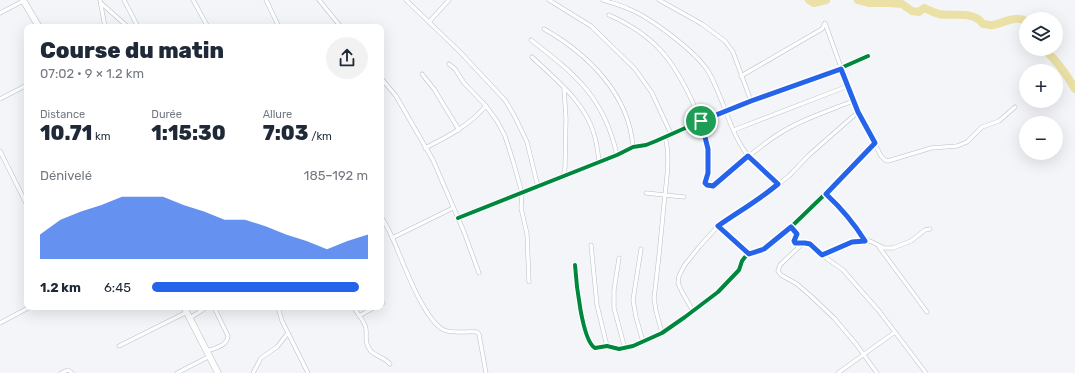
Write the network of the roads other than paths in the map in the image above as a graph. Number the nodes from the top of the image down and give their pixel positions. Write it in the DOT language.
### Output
graph roads {
  1 [pos="23,0"];
  2 [pos="124,0"];
  3 [pos="193,0"];
  4 [pos="266,0"];
  5 [pos="319,0"];
  6 [pos="406,0"];
  7 [pos="449,0"];
  8 [pos="550,0"];
  9 [pos="603,0"];
  10 [pos="659,0"];
  11 [pos="101,2"];
  12 [pos="0,13"];
  13 [pos="609,15"];
  14 [pos="429,22"];
  15 [pos="37,24"];
  16 [pos="105,24"];
  17 [pos="125,24"];
  18 [pos="136,24"];
  19 [pos="206,24"];
  20 [pos="278,24"];
  21 [pos="339,24"];
  22 [pos="544,29"];
  23 [pos="531,40"];
  24 [pos="868,56"];
  25 [pos="532,57"];
  26 [pos="449,64"];
  27 [pos="841,69"];
  28 [pos="422,74"];
  29 [pos="741,76"];
  30 [pos="384,82"];
  31 [pos="848,86"];
  32 [pos="24,87"];
  33 [pos="564,88"];
  34 [pos="0,99"];
  35 [pos="751,101"];
  36 [pos="853,101"];
  37 [pos="486,106"];
  38 [pos="1016,107"];
  39 [pos="725,111"];
  40 [pos="858,112"];
  41 [pos="701,121"];
  42 [pos="459,130"];
  43 [pos="734,130"];
  44 [pos="671,134"];
  45 [pos="665,137"];
  46 [pos="875,143"];
  47 [pos="633,147"];
  48 [pos="425,148"];
  49 [pos="0,151"];
  50 [pos="617,155"];
  51 [pos="748,156"];
  52 [pos="599,162"];
  53 [pos="563,176"];
  54 [pos="778,184"];
  55 [pos="538,187"];
  56 [pos="522,193"];
  57 [pos="646,193"];
  58 [pos="826,194"];
  59 [pos="665,196"];
  60 [pos="684,197"];
  61 [pos="24,199"];
  62 [pos="453,208"];
  63 [pos="458,218"];
  64 [pos="384,222"];
  65 [pos="718,226"];
  66 [pos="791,227"];
  67 [pos="930,229"];
  68 [pos="392,238"];
  69 [pos="865,241"];
  70 [pos="803,243"];
  71 [pos="591,245"];
  72 [pos="879,246"];
  73 [pos="641,249"];
  74 [pos="749,254"];
  75 [pos="822,255"];
  76 [pos="619,258"];
  77 [pos="575,265"];
  78 [pos="479,273"];
  79 [pos="529,282"];
  80 [pos="24,310"];
  81 [pos="215,310"];
  82 [pos="279,310"];
  83 [pos="356,310"];
  84 [pos="370,310"];
  85 [pos="693,311"];
  86 [pos="187,312"];
  87 [pos="927,312"];
  88 [pos="359,316"];
  89 [pos="0,323"];
  90 [pos="895,332"];
  91 [pos="288,333"];
  92 [pos="662,333"];
  93 [pos="643,342"];
  94 [pos="119,346"];
  95 [pos="607,346"];
  96 [pos="625,349"];
  97 [pos="864,353"];
  98 [pos="209,354"];
  99 [pos="390,364"];
  100 [pos="61,373"];
  101 [pos="72,373"];
  102 [pos="178,373"];
  103 [pos="218,373"];
  104 [pos="253,373"];
  105 [pos="308,373"];
  106 [pos="486,373"];
  107 [pos="838,373"];
  108 [pos="877,373"];
  109 [pos="926,373"];
  1 -- 12 [label="street"];
  1 -- 15 [label="main road"];
  2 -- 18 [label="street"];
  3 -- 19 [label="street"];
  4 -- 20 [label="street"];
  5 -- 21 [label="street"];
  6 -- 14 [label="street"];
  7 -- 14 [label="street"];
  8 -- 44 [label="street"];
  9 -- 39 [label="street"];
  10 -- 29 [label="street"];
  11 -- 16 [label="street"];
  11 -- 17 [label="street"];
  13 -- 41 [label="street"];
  14 -- 55 [label="street"];
  22 -- 47 [label="street"];
  23 -- 50 [label="street"];
  24 -- 27 [label="street"];
  25 -- 33 [label="street"];
  26 -- 37 [label="street"];
  27 -- 29 [label="street"];
  27 -- 31 [label="street"];
  27 -- 35 [label="street"];
  28 -- 42 [label="street"];
  29 -- 35 [label="street"];
  30 -- 48 [label="street"];
  31 -- 36 [label="street"];
  31 -- 43 [label="street"];
  32 -- 34 [label="street"];
  33 -- 52 [label="street"];
  33 -- 53 [label="street"];
  35 -- 39 [label="street"];
  36 -- 40 [label="street"];
  36 -- 51 [label="street"];
  37 -- 42 [label="street"];
  37 -- 56 [label="street"];
  38 -- 46 [label="street"];
  39 -- 41 [label="street"];
  39 -- 43 [label="street"];
  40 -- 46 [label="street"];
  40 -- 54 [label="street"];
  41 -- 44 [label="street"];
  41 -- 51 [label="street"];
  42 -- 48 [label="street"];
  43 -- 51 [label="street"];
  44 -- 45 [label="street"];
  45 -- 47 [label="street"];
  45 -- 59 [label="street"];
  46 -- 58 [label="street"];
  47 -- 50 [label="street"];
  48 -- 62 [label="street"];
  49 -- 61 [label="street"];
  50 -- 52 [label="street"];
  51 -- 54 [label="street"];
  52 -- 53 [label="street"];
  53 -- 55 [label="street"];
  54 -- 65 [label="street"];
  55 -- 56 [label="street"];
  56 -- 63 [label="street"];
  56 -- 79 [label="street"];
  57 -- 59 [label="street"];
  58 -- 66 [label="street"];
  58 -- 69 [label="street"];
  59 -- 60 [label="street"];
  59 -- 92 [label="street"];
  62 -- 63 [label="street"];
  62 -- 68 [label="street"];
  63 -- 78 [label="street"];
  64 -- 68 [label="street"];
  65 -- 74 [label="street"];
  65 -- 85 [label="street"];
  66 -- 70 [label="street"];
  66 -- 74 [label="street"];
  67 -- 72 [label="street"];
  68 -- 106 [label="street"];
  69 -- 72 [label="street"];
  69 -- 75 [label="street"];
  70 -- 75 [label="street"];
  70 -- 97 [label="street"];
  71 -- 95 [label="street"];
  72 -- 87 [label="street"];
  73 -- 93 [label="street"];
  74 -- 85 [label="street"];
  75 -- 90 [label="street"];
  76 -- 96 [label="street"];
  77 -- 95 [label="street"];
  80 -- 89 [label="street"];
  81 -- 98 [label="street"];
  82 -- 91 [label="street"];
  83 -- 88 [label="street"];
  84 -- 88 [label="street"];
  85 -- 92 [label="street"];
  86 -- 94 [label="street"];
  86 -- 98 [label="main road"];
  88 -- 99 [label="street"];
  90 -- 97 [label="street"];
  90 -- 109 [label="street"];
  91 -- 104 [label="street"];
  91 -- 105 [label="street"];
  92 -- 93 [label="street"];
  93 -- 96 [label="street"];
  95 -- 96 [label="street"];
  97 -- 107 [label="street"];
  97 -- 108 [label="street"];
  98 -- 102 [label="street"];
  98 -- 103 [label="main road"];
  100 -- 101 [label="street"];
}
